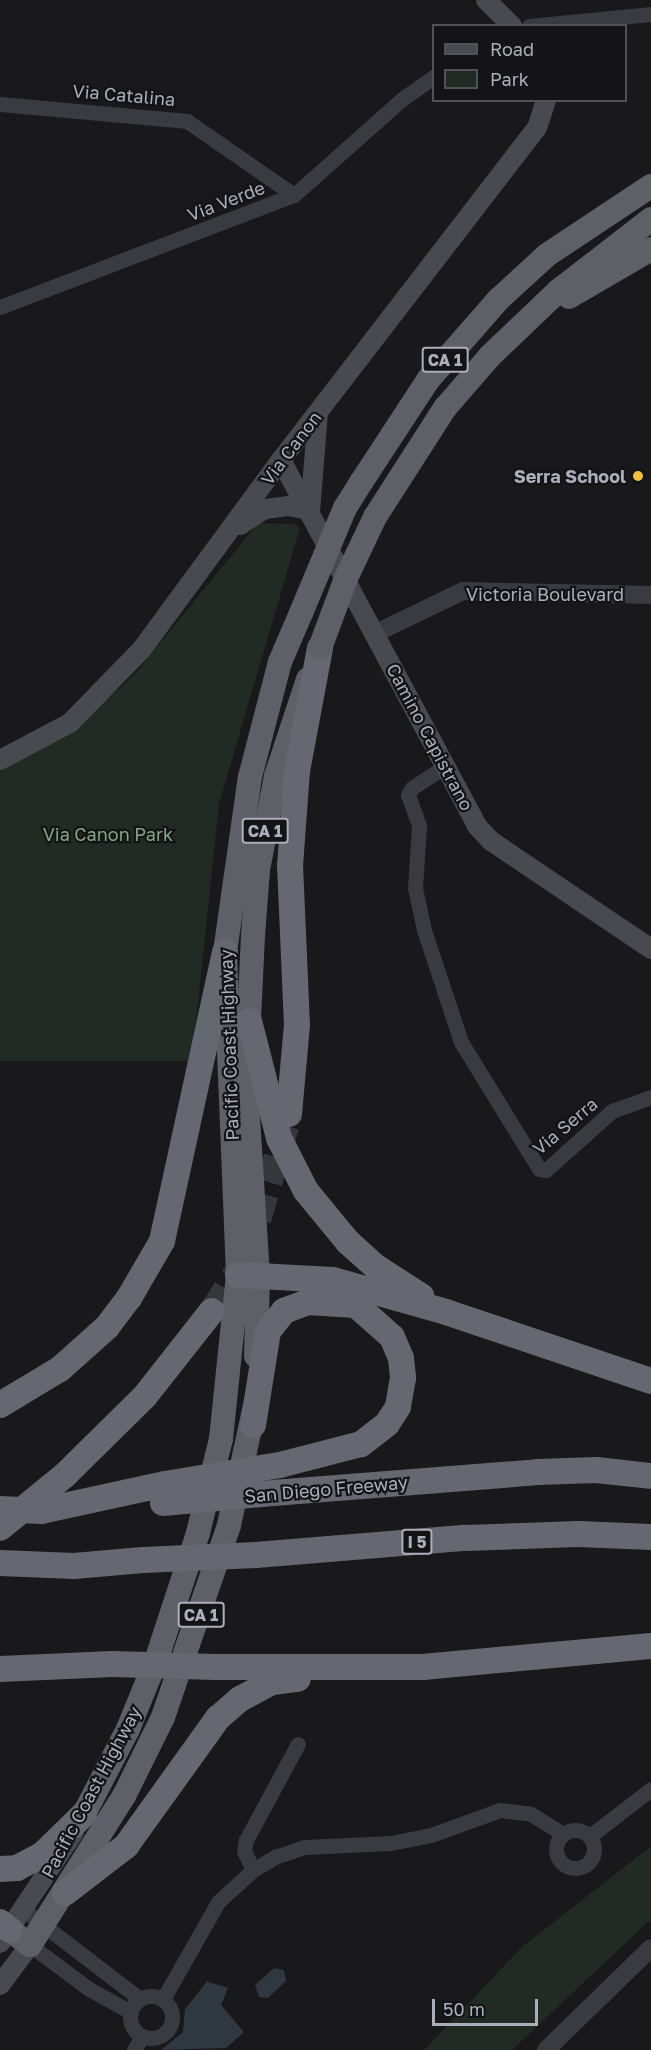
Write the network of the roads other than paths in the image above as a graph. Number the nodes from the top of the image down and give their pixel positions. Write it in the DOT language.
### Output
graph roads {
  1 [pos="486,0"];
  2 [pos="651,14"];
  3 [pos="510,24"];
  4 [pos="550,24"];
  5 [pos="432,78"];
  6 [pos="545,102"];
  7 [pos="0,104"];
  8 [pos="651,177"];
  9 [pos="651,186"];
  10 [pos="294,195"];
  11 [pos="651,219"];
  12 [pos="651,249"];
  13 [pos="547,255"];
  14 [pos="0,307"];
  15 [pos="518,326"];
  16 [pos="318,411"];
  17 [pos="281,460"];
  18 [pos="310,511"];
  19 [pos="231,532"];
  20 [pos="651,595"];
  21 [pos="376,633"];
  22 [pos="320,648"];
  23 [pos="0,760"];
  24 [pos="444,767"];
  25 [pos="651,949"];
  26 [pos="225,952"];
  27 [pos="249,1022"];
  28 [pos="651,1097"];
  29 [pos="289,1114"];
  30 [pos="248,1275"];
  31 [pos="212,1311"];
  32 [pos="446,1312"];
  33 [pos="651,1381"];
  34 [pos="0,1405"];
  35 [pos="253,1425"];
  36 [pos="651,1476"];
  37 [pos="164,1493"];
  38 [pos="0,1509"];
  39 [pos="40,1511"];
  40 [pos="0,1528"];
  41 [pos="651,1537"];
  42 [pos="10,1563"];
  43 [pos="651,1646"];
  44 [pos="364,1668"];
  45 [pos="0,1669"];
  46 [pos="298,1744"];
  47 [pos="651,1789"];
  48 [pos="84,1814"];
  49 [pos="563,1834"];
  50 [pos="590,1836"];
  51 [pos="0,1869"];
  52 [pos="253,1870"];
  53 [pos="65,1893"];
  54 [pos="44,1925"];
  55 [pos="13,1930"];
  56 [pos="651,1948"];
  57 [pos="0,1985"];
  58 [pos="163,2000"];
  59 [pos="135,2006"];
  60 [pos="142,2036"];
  61 [pos="135,2050"];
  62 [pos="546,2050"];
  1 -- 3 [label="main road"];
  2 -- 4 [label="street"];
  5 -- 10 [label="street, Via Verde"];
  6 -- 16 [label="main road, Via Canon"];
  7 -- 10 [label="street, Via Catalina"];
  8 -- 13 [label="highway"];
  9 -- 13 [label="highway, Pacific Coast Highway / CA 1"];
  10 -- 14 [label="street, Via Verde"];
  11 -- 15 [label="highway, Pacific Coast Highway / CA 1"];
  12 -- 15 [label="highway"];
  13 -- 26 [label="highway, Pacific Coast Highway / CA 1, bridge"];
  15 -- 22 [label="highway, Pacific Coast Highway / CA 1, bridge"];
  16 -- 17 [label="main road, Via Canon"];
  16 -- 18 [label="main road"];
  17 -- 18 [label="main road, Camino Capistrano"];
  17 -- 19 [label="main road, Via Canon"];
  18 -- 19 [label="main road"];
  18 -- 21 [label="main road, Camino Capistrano"];
  19 -- 23 [label="main road, Via Canon"];
  20 -- 21 [label="street, Victoria Boulevard"];
  21 -- 24 [label="main road, Camino Capistrano"];
  22 -- 27 [label="highway, Pacific Coast Highway / CA 1"];
  22 -- 29 [label="highway"];
  24 -- 25 [label="main road, Camino Capistrano"];
  24 -- 28 [label="street, Via Serra"];
  26 -- 30 [label="highway, Pacific Coast Highway / CA 1"];
  26 -- 34 [label="highway"];
  27 -- 30 [label="highway, Pacific Coast Highway / CA 1"];
  27 -- 32 [label="highway"];
  30 -- 32 [label="highway"];
  30 -- 35 [label="highway, Pacific Coast Highway / CA 1"];
  30 -- 48 [label="highway, Pacific Coast Highway / CA 1"];
  31 -- 40 [label="highway"];
  32 -- 33 [label="highway"];
  35 -- 37 [label="highway, bridge"];
  35 -- 53 [label="highway, Pacific Coast Highway / CA 1"];
  36 -- 37 [label="highway, San Diego Freeway, bridge"];
  37 -- 39 [label="highway"];
  37 -- 39 [label="highway, San Diego Freeway"];
  38 -- 39 [label="highway, San Diego Freeway, bridge"];
  41 -- 42 [label="highway, I 5, bridge"];
  43 -- 44 [label="highway"];
  44 -- 45 [label="highway, bridge"];
  44 -- 53 [label="highway"];
  46 -- 52 [label="street"];
  47 -- 50 [label="street"];
  48 -- 51 [label="highway"];
  48 -- 55 [label="main road, Pacific Coast Highway / CA 1"];
  49 -- 50 [label="street"];
  49 -- 50 [label="street"];
  49 -- 52 [label="street"];
  52 -- 58 [label="street"];
  53 -- 54 [label="highway, Pacific Coast Highway / CA 1"];
  54 -- 55 [label="highway, Pacific Coast Highway / CA 1"];
  54 -- 59 [label="street"];
  55 -- 57 [label="main road"];
  55 -- 59 [label="street"];
  56 -- 62 [label="street"];
  58 -- 59 [label="street"];
  58 -- 60 [label="street"];
  59 -- 60 [label="street"];
  60 -- 61 [label="street"];
}
